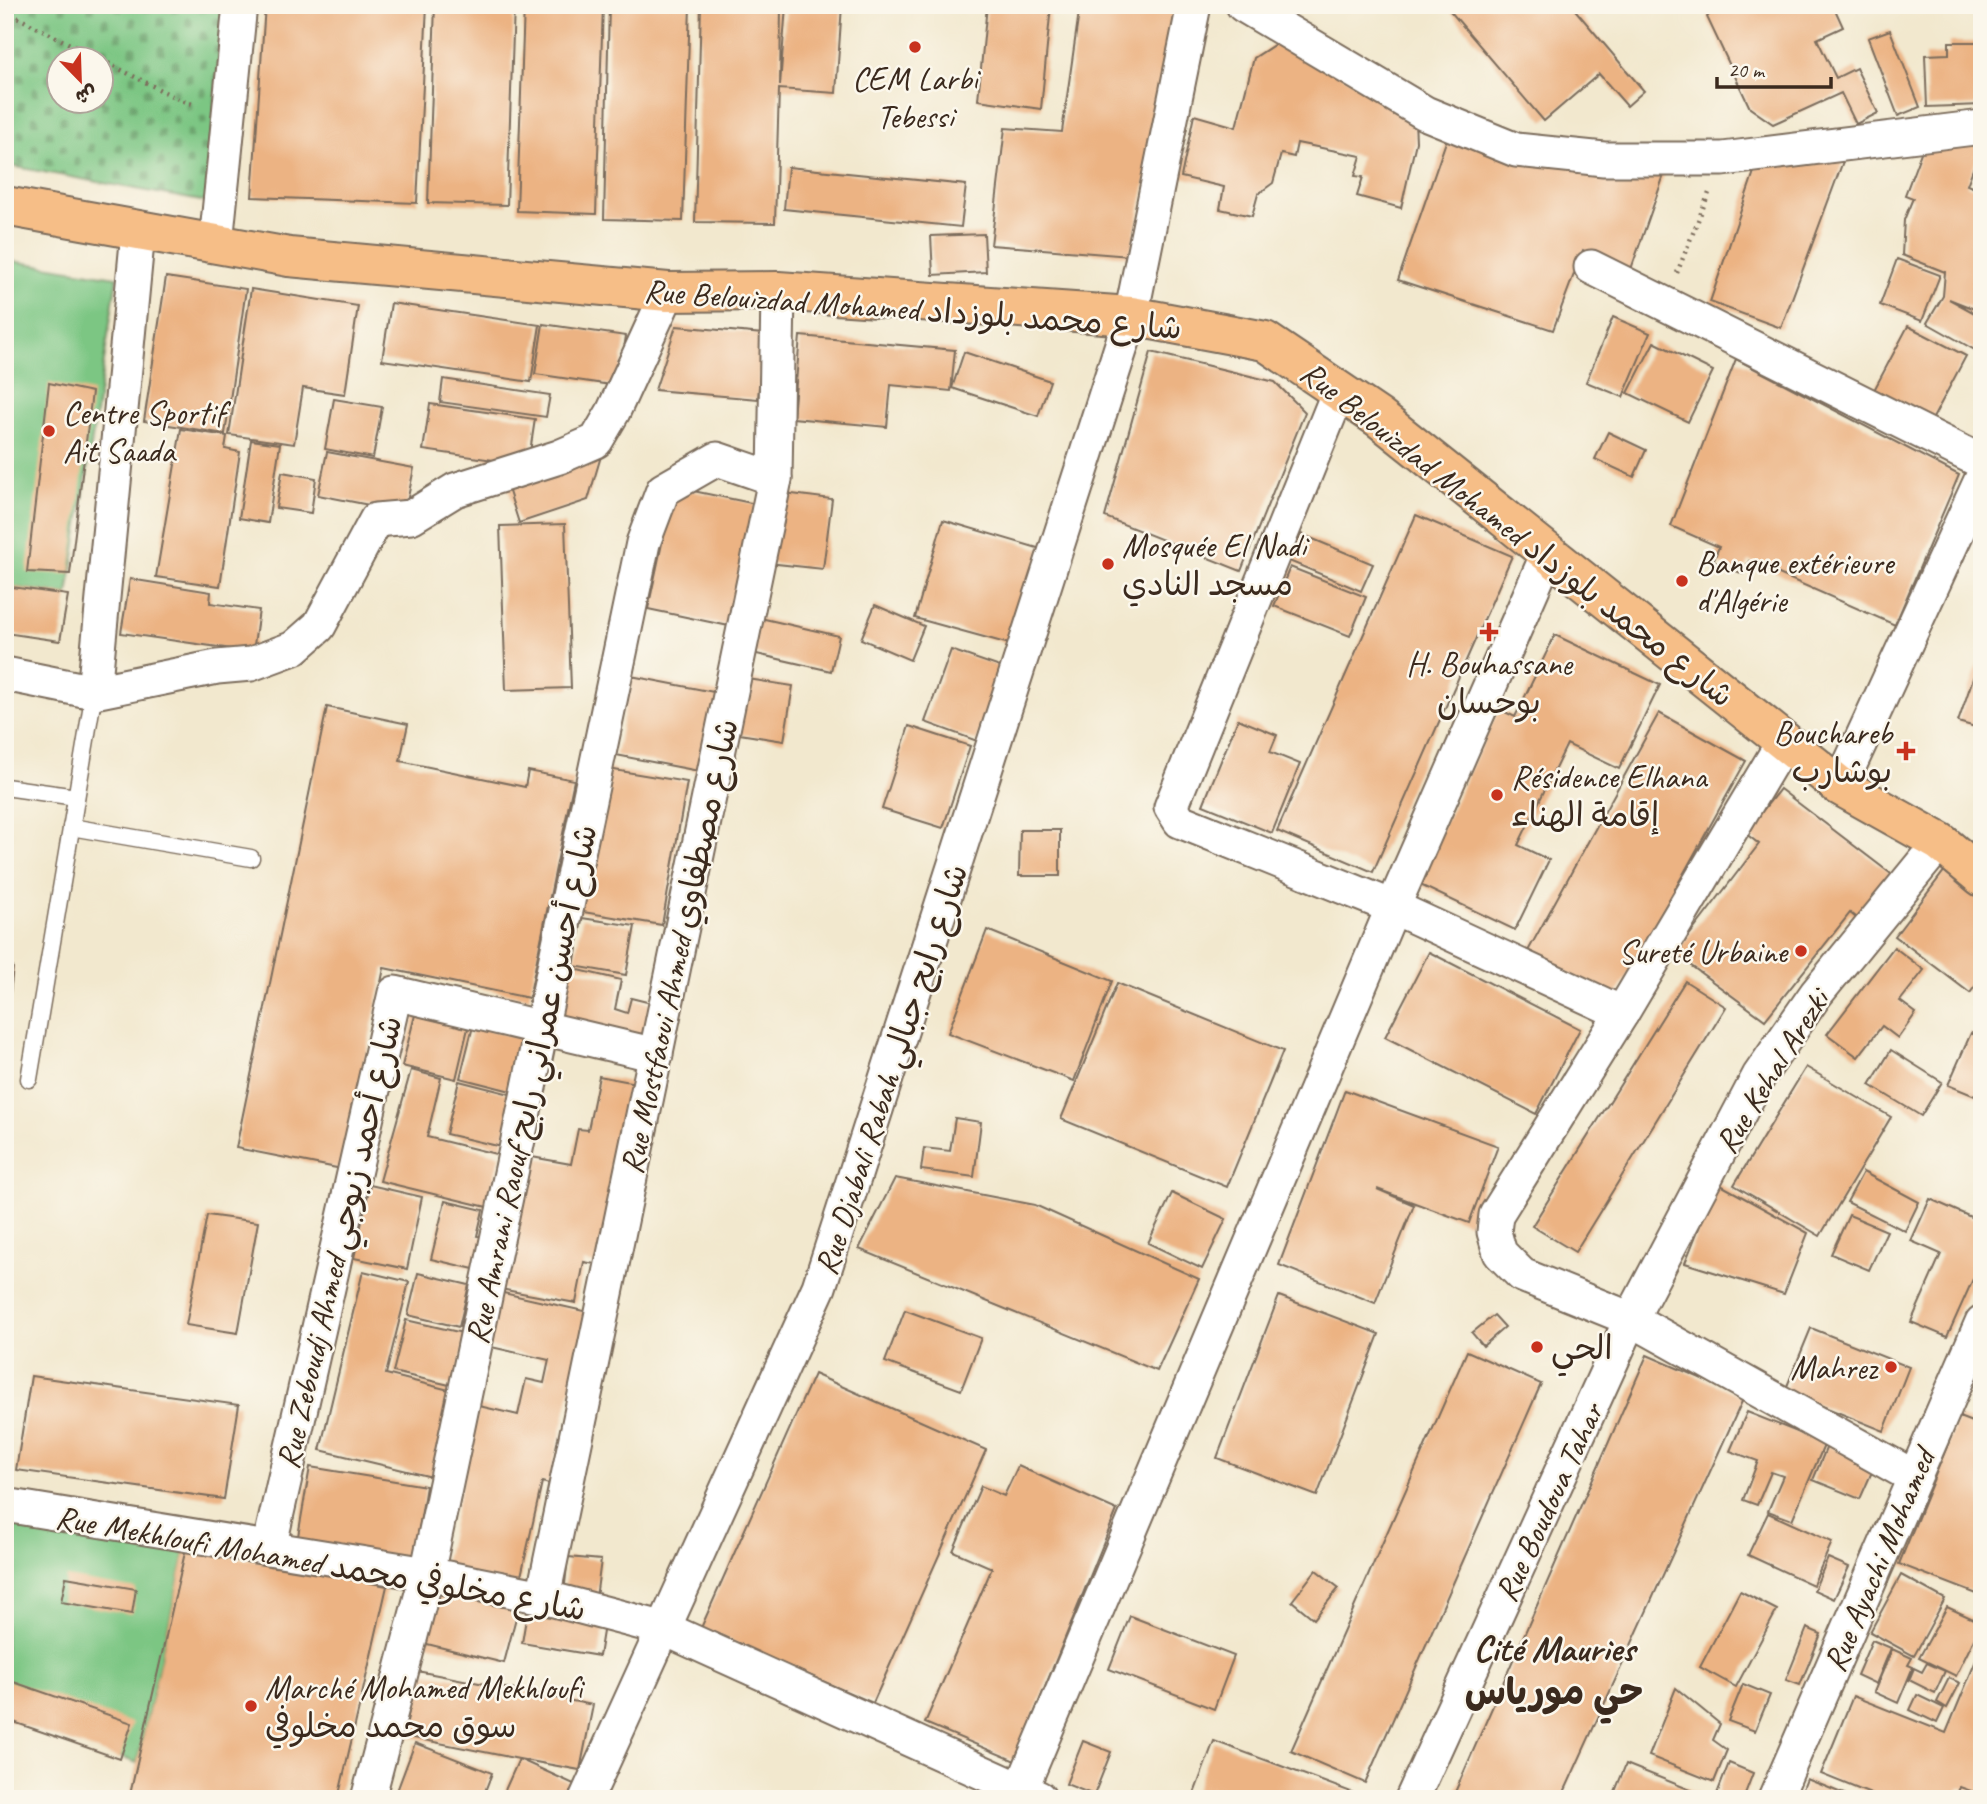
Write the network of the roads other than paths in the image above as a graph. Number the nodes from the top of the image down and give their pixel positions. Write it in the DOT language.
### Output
graph roads {
  1 [pos="240,5"];
  2 [pos="1194,5"];
  3 [pos="1243,5"];
  4 [pos="1982,127"];
  5 [pos="5,206"];
  6 [pos="138,232"];
  7 [pos="216,243"];
  8 [pos="1591,267"];
  9 [pos="778,291"];
  10 [pos="668,292"];
  11 [pos="1131,316"];
  12 [pos="1339,391"];
  13 [pos="1982,462"];
  14 [pos="1982,478"];
  15 [pos="775,479"];
  16 [pos="1549,551"];
  17 [pos="5,674"];
  18 [pos="94,692"];
  19 [pos="1785,739"];
  20 [pos="1840,786"];
  21 [pos="5,787"];
  22 [pos="76,797"];
  23 [pos="71,827"];
  24 [pos="1940,842"];
  25 [pos="251,858"];
  26 [pos="1982,877"];
  27 [pos="1393,907"];
  28 [pos="1622,1013"];
  29 [pos="542,1029"];
  30 [pos="656,1055"];
  31 [pos="29,1079"];
  32 [pos="1631,1319"];
  33 [pos="1982,1322"];
  34 [pos="1914,1477"];
  35 [pos="5,1505"];
  36 [pos="269,1548"];
  37 [pos="427,1574"];
  38 [pos="543,1597"];
  39 [pos="665,1629"];
  40 [pos="1026,1796"];
  41 [pos="368,1799"];
  42 [pos="586,1799"];
  43 [pos="1412,1799"];
  44 [pos="1775,1799"];
  1 -- 7 [label="street"];
  2 -- 11 [label="street, Rue Djabali Rabah شارع رابح جبالي"];
  3 -- 4 [label="street"];
  5 -- 6 [label="main road, Rue Belouizdad Mohamed شارع محمد بلوزداد"];
  6 -- 7 [label="main road, Rue Belouizdad Mohamed شارع محمد بلوزداد"];
  6 -- 18 [label="street"];
  7 -- 10 [label="main road, Rue Belouizdad Mohamed شارع محمد بلوزداد"];
  8 -- 13 [label="street"];
  9 -- 10 [label="main road, Rue Belouizdad Mohamed شارع محمد بلوزداد"];
  9 -- 11 [label="main road, Rue Belouizdad Mohamed شارع محمد بلوزداد"];
  9 -- 15 [label="street, Rue Mostfaoui Ahmed شارع مصطفاوي"];
  10 -- 18 [label="street"];
  11 -- 12 [label="main road, Rue Belouizdad Mohamed شارع محمد بلوزداد"];
  11 -- 39 [label="street, Rue Djabali Rabah شارع رابح جبالي"];
  12 -- 16 [label="main road, Rue Belouizdad Mohamed شارع محمد بلوزداد"];
  12 -- 27 [label="street"];
  14 -- 20 [label="street"];
  15 -- 29 [label="street, Rue Amrani Raouf شارع أحسن عمراني رابح"];
  15 -- 30 [label="street, Rue Mostfaoui Ahmed شارع مصطفاوي"];
  16 -- 19 [label="main road, Rue Belouizdad Mohamed شارع محمد بلوزداد"];
  16 -- 27 [label="street"];
  17 -- 18 [label="street"];
  18 -- 22 [label="lane"];
  19 -- 20 [label="main road, Rue Belouizdad Mohamed شارع محمد بلوزداد"];
  19 -- 28 [label="street"];
  20 -- 24 [label="main road, Rue Belouizdad Mohamed شارع محمد بلوزداد"];
  21 -- 22 [label="lane"];
  22 -- 23 [label="lane"];
  23 -- 25 [label="lane"];
  23 -- 31 [label="lane"];
  24 -- 26 [label="main road, Rue Belouizdad Mohamed شارع محمد بلوزداد"];
  24 -- 32 [label="street, Rue Kehal Arezki"];
  27 -- 28 [label="street"];
  27 -- 40 [label="street"];
  28 -- 32 [label="street"];
  29 -- 30 [label="street, Rue Zeboudj Ahmed شارع أحمد زبوجي"];
  29 -- 36 [label="street, Rue Zeboudj Ahmed شارع أحمد زبوجي"];
  29 -- 37 [label="street, Rue Amrani Raouf شارع أحسن عمراني رابح"];
  30 -- 38 [label="street, Rue Mostfaoui Ahmed شارع مصطفاوي"];
  32 -- 34 [label="street"];
  32 -- 43 [label="street, Rue Boudoua Tahar"];
  33 -- 34 [label="street, Rue Ayachi Mohamed"];
  34 -- 44 [label="street, Rue Ayachi Mohamed"];
  35 -- 36 [label="street, Rue Mekhloufi Mohamed شارع مخلوفي محمد"];
  36 -- 37 [label="street, Rue Mekhloufi Mohamed شارع مخلوفي محمد"];
  37 -- 38 [label="street, Rue Mekhloufi Mohamed شارع مخلوفي محمد"];
  37 -- 41 [label="street, Rue Amrani Raouf شارع أحسن عمراني رابح"];
  38 -- 39 [label="street, Rue Mekhloufi Mohamed شارع مخلوفي محمد"];
  39 -- 40 [label="street, Rue Mekhloufi Mohamed شارع مخلوفي محمد"];
  39 -- 42 [label="street, Rue Djabali Rabah شارع رابح جبالي"];
}
